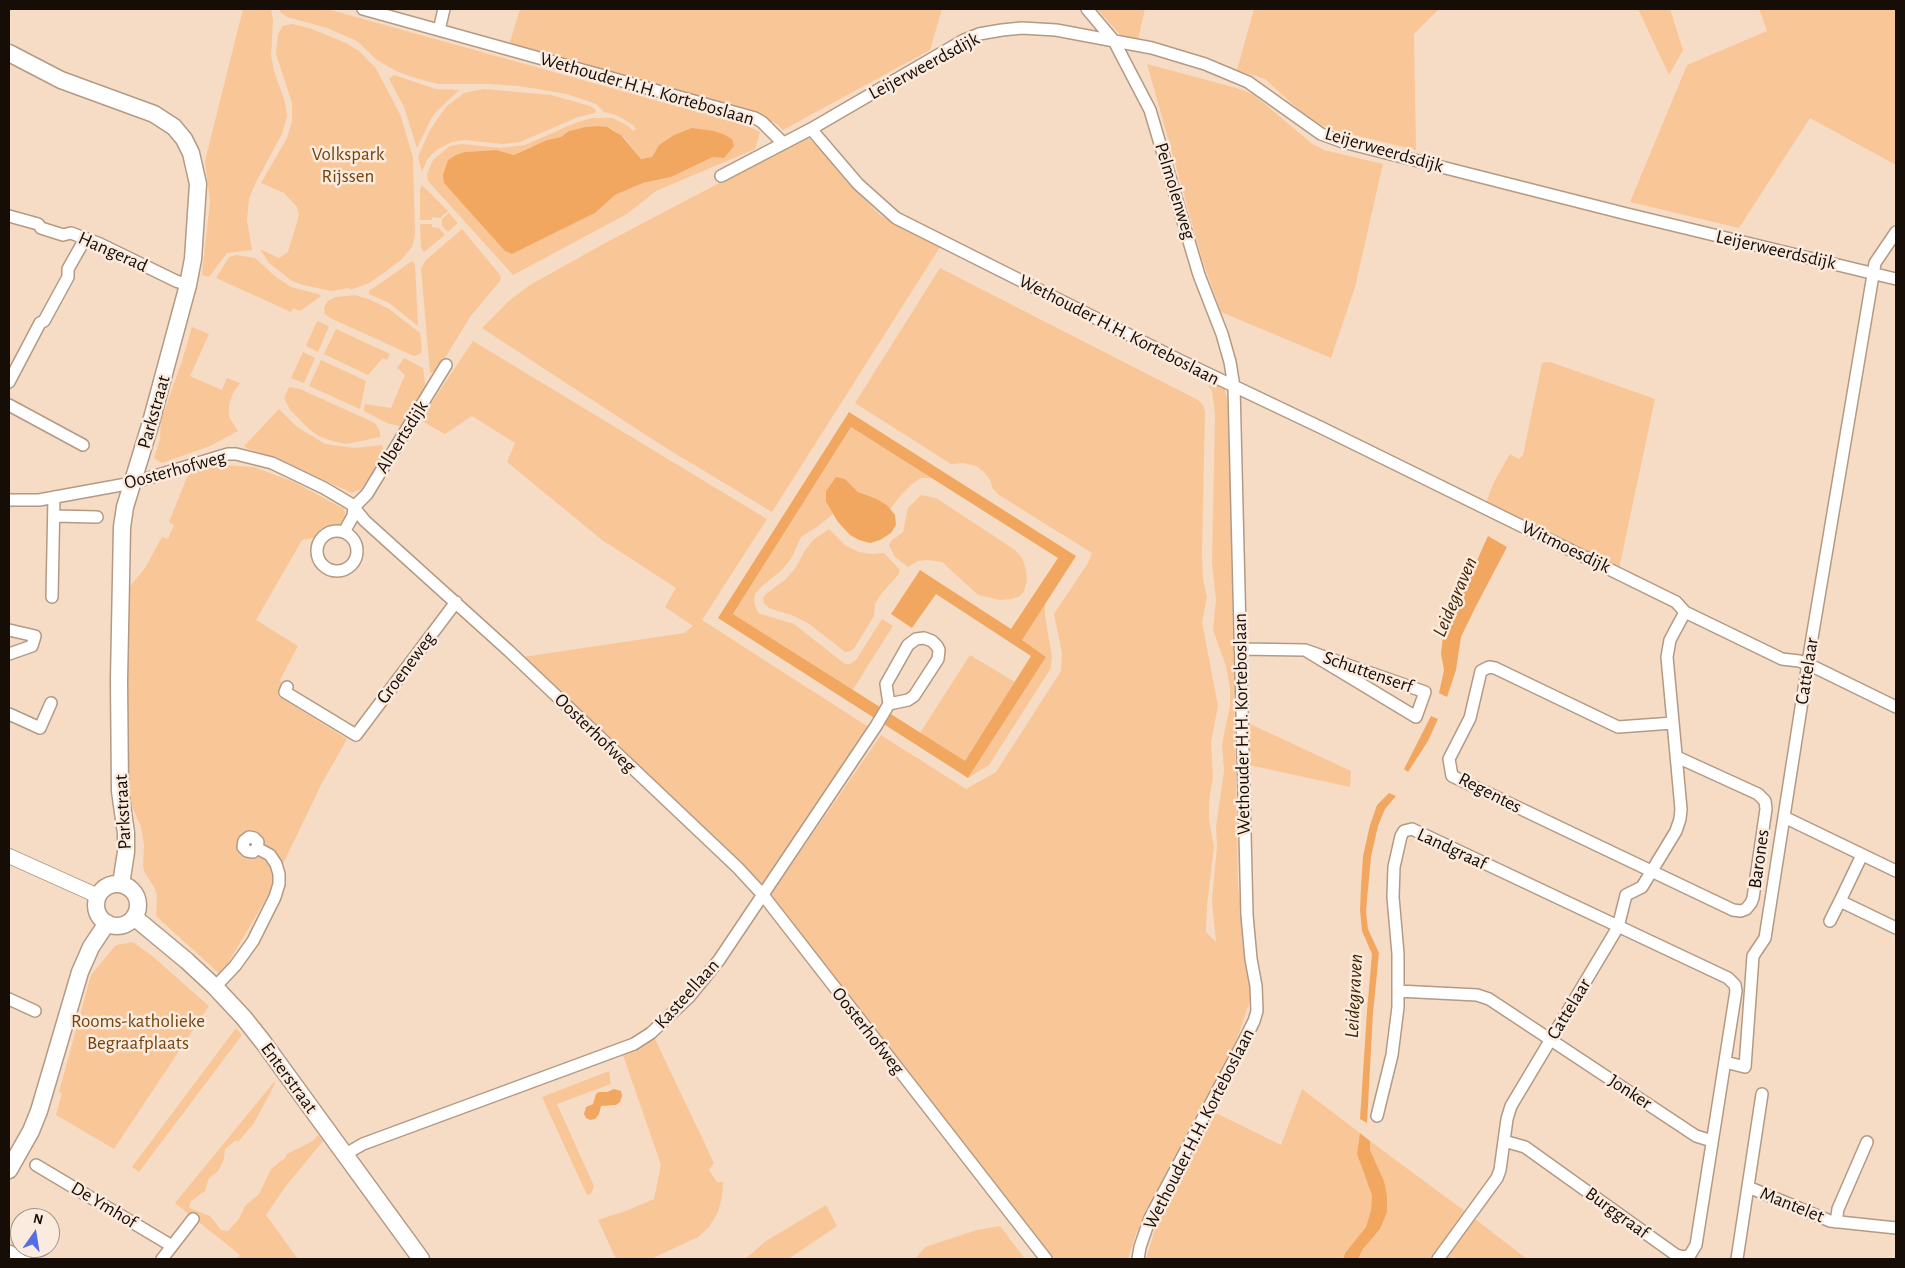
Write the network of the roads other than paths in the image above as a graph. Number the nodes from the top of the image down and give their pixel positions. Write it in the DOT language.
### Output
graph roads {
  1 [pos="363,9"];
  2 [pos="444,9"];
  3 [pos="1087,9"];
  4 [pos="439,30"];
  5 [pos="1114,41"];
  6 [pos="9,54"];
  7 [pos="811,129"];
  8 [pos="783,143"];
  9 [pos="721,176"];
  10 [pos="9,216"];
  11 [pos="1896,232"];
  12 [pos="85,239"];
  13 [pos="1873,273"];
  14 [pos="1896,279"];
  15 [pos="188,285"];
  16 [pos="446,365"];
  17 [pos="9,382"];
  18 [pos="1234,387"];
  19 [pos="9,405"];
  20 [pos="83,445"];
  21 [pos="132,483"];
  22 [pos="54,497"];
  23 [pos="9,500"];
  24 [pos="354,507"];
  25 [pos="54,516"];
  26 [pos="97,517"];
  27 [pos="344,532"];
  28 [pos="52,596"];
  29 [pos="456,602"];
  30 [pos="1685,612"];
  31 [pos="9,630"];
  32 [pos="1240,649"];
  33 [pos="1305,650"];
  34 [pos="9,654"];
  35 [pos="1808,664"];
  36 [pos="287,687"];
  37 [pos="51,703"];
  38 [pos="889,704"];
  39 [pos="1896,707"];
  40 [pos="9,714"];
  41 [pos="1673,724"];
  42 [pos="1677,757"];
  43 [pos="1784,817"];
  44 [pos="258,848"];
  45 [pos="9,856"];
  46 [pos="1862,856"];
  47 [pos="1651,871"];
  48 [pos="1896,871"];
  49 [pos="121,884"];
  50 [pos="763,895"];
  51 [pos="98,896"];
  52 [pos="1840,902"];
  53 [pos="134,917"];
  54 [pos="1830,921"];
  55 [pos="107,924"];
  56 [pos="1618,927"];
  57 [pos="1896,928"];
  58 [pos="215,987"];
  59 [pos="1398,992"];
  60 [pos="9,999"];
  61 [pos="35,1011"];
  62 [pos="1550,1040"];
  63 [pos="1725,1062"];
  64 [pos="1762,1094"];
  65 [pos="1377,1116"];
  66 [pos="1504,1141"];
  67 [pos="1712,1141"];
  68 [pos="1867,1142"];
  69 [pos="344,1154"];
  70 [pos="36,1165"];
  71 [pos="9,1170"];
  72 [pos="1748,1187"];
  73 [pos="193,1219"];
  74 [pos="1836,1222"];
  75 [pos="1896,1228"];
  76 [pos="172,1246"];
  77 [pos="9,1251"];
  78 [pos="25,1259"];
  79 [pos="162,1259"];
  80 [pos="421,1259"];
  81 [pos="1046,1259"];
  82 [pos="1138,1259"];
  83 [pos="1438,1259"];
  84 [pos="1737,1259"];
  1 -- 4 [label="street, Wethouder H.H. Korteboslaan"];
  2 -- 4 [label="street"];
  3 -- 5 [label="street, Pelmolenweg"];
  4 -- 8 [label="street, Wethouder H.H. Korteboslaan"];
  5 -- 7 [label="street, Leijerweerdsdijk"];
  5 -- 13 [label="street, Leijerweerdsdijk"];
  5 -- 18 [label="street, Pelmolenweg"];
  6 -- 15 [label="main road, Parkstraat"];
  7 -- 8 [label="street"];
  7 -- 18 [label="street, Wethouder H.H. Korteboslaan"];
  8 -- 9 [label="street"];
  10 -- 12 [label="street, Hangerad"];
  11 -- 13 [label="street"];
  12 -- 15 [label="street, Hangerad"];
  12 -- 17 [label="street"];
  13 -- 14 [label="street, Leijerweerdsdijk"];
  13 -- 35 [label="street, Cattelaar"];
  15 -- 21 [label="main road, Parkstraat"];
  16 -- 24 [label="street, Albertsdijk"];
  18 -- 30 [label="street, Witmoesdijk"];
  18 -- 32 [label="street, Wethouder H.H. Korteboslaan"];
  19 -- 20 [label="street"];
  21 -- 22 [label="street, Oosterhofweg"];
  21 -- 24 [label="street, Oosterhofweg"];
  21 -- 49 [label="main road, Parkstraat"];
  22 -- 23 [label="street, Oosterhofweg"];
  22 -- 25 [label="street"];
  24 -- 27 [label="street"];
  24 -- 29 [label="street, Oosterhofweg"];
  25 -- 26 [label="street"];
  25 -- 28 [label="street"];
  29 -- 36 [label="street, Groeneweg"];
  29 -- 50 [label="street, Oosterhofweg"];
  30 -- 35 [label="street, Witmoesdijk"];
  30 -- 41 [label="street, Cattelaar"];
  31 -- 34 [label="street"];
  32 -- 33 [label="street, Schuttenserf"];
  32 -- 82 [label="street, Wethouder H.H. Korteboslaan"];
  33 -- 33 [label="street, Schuttenserf"];
  35 -- 39 [label="street, Witmoesdijk"];
  35 -- 43 [label="street, Cattelaar"];
  37 -- 40 [label="street"];
  38 -- 38 [label="street"];
  38 -- 50 [label="street, Kasteellaan"];
  41 -- 42 [label="street, Cattelaar"];
  41 -- 47 [label="street, Regentes"];
  42 -- 47 [label="street, Cattelaar"];
  42 -- 47 [label="street, Barones"];
  43 -- 46 [label="street"];
  43 -- 63 [label="street, Cattelaar"];
  44 -- 58 [label="street"];
  45 -- 51 [label="street"];
  46 -- 48 [label="street"];
  46 -- 52 [label="street"];
  47 -- 56 [label="street, Cattelaar"];
  49 -- 51 [label="main road"];
  49 -- 53 [label="main road"];
  50 -- 69 [label="street, Kasteellaan"];
  50 -- 81 [label="street, Oosterhofweg"];
  51 -- 55 [label="main road"];
  52 -- 54 [label="street"];
  52 -- 57 [label="street"];
  53 -- 55 [label="main road"];
  53 -- 58 [label="main road, Enterstraat"];
  55 -- 71 [label="main road"];
  56 -- 59 [label="street, Landgraaf"];
  56 -- 62 [label="street, Cattelaar"];
  56 -- 63 [label="street, Burggraaf"];
  58 -- 69 [label="main road, Enterstraat"];
  59 -- 62 [label="street"];
  59 -- 65 [label="street, Landgraaf"];
  60 -- 61 [label="street"];
  62 -- 66 [label="street, Cattelaar"];
  62 -- 67 [label="street, Jonker"];
  63 -- 67 [label="street, Burggraaf"];
  64 -- 72 [label="street, Mantelet"];
  66 -- 67 [label="street, Burggraaf"];
  66 -- 83 [label="street, Cattelaar"];
  68 -- 74 [label="street, Mantelet"];
  69 -- 80 [label="main road, Enterstraat"];
  70 -- 76 [label="street, De Ymhof"];
  72 -- 74 [label="street, Mantelet"];
  72 -- 84 [label="street, Mantelet"];
  73 -- 76 [label="street"];
  74 -- 75 [label="street, Mantelet"];
  76 -- 79 [label="street"];
  77 -- 78 [label="street"];
}
